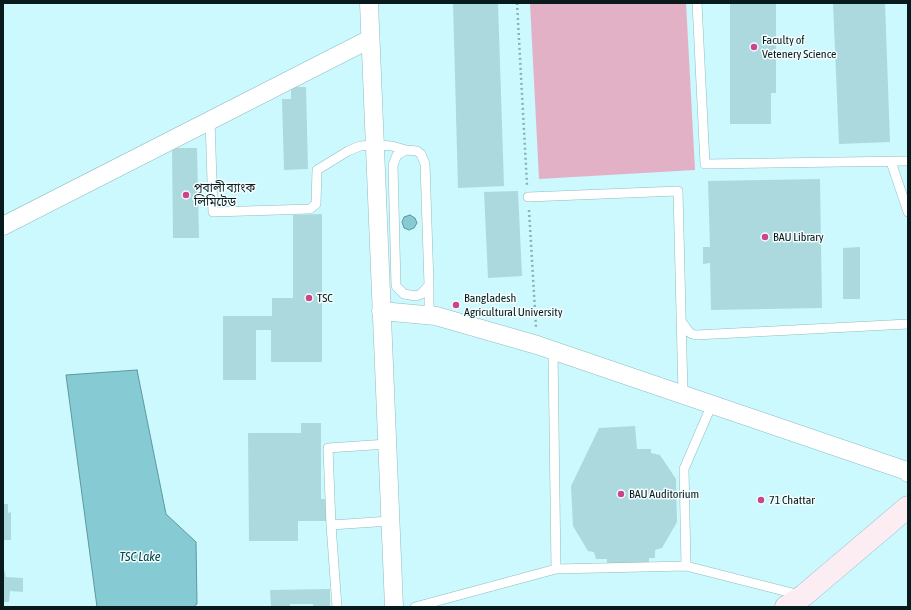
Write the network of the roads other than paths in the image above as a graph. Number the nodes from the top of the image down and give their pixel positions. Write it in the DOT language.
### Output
graph roads {
  1 [pos="369,3"];
  2 [pos="697,3"];
  3 [pos="370,39"];
  4 [pos="210,120"];
  5 [pos="375,146"];
  6 [pos="406,150"];
  7 [pos="908,161"];
  8 [pos="891,162"];
  9 [pos="528,197"];
  10 [pos="908,212"];
  11 [pos="3,226"];
  12 [pos="428,285"];
  13 [pos="381,311"];
  14 [pos="436,316"];
  15 [pos="681,321"];
  16 [pos="908,324"];
  17 [pos="545,348"];
  18 [pos="683,394"];
  19 [pos="712,404"];
  20 [pos="387,444"];
  21 [pos="908,473"];
  22 [pos="908,506"];
  23 [pos="390,521"];
  24 [pos="331,525"];
  25 [pos="686,566"];
  26 [pos="556,569"];
  27 [pos="795,601"];
  28 [pos="337,607"];
  29 [pos="394,607"];
  30 [pos="415,607"];
  1 -- 3 [label="street"];
  2 -- 8 [label="lane"];
  3 -- 4 [label="street"];
  3 -- 5 [label="street"];
  4 -- 5 [label="lane"];
  4 -- 11 [label="street"];
  5 -- 6 [label="lane"];
  5 -- 13 [label="street"];
  6 -- 12 [label="lane"];
  6 -- 12 [label="lane"];
  7 -- 8 [label="lane"];
  8 -- 10 [label="lane"];
  9 -- 15 [label="lane"];
  12 -- 14 [label="lane"];
  13 -- 14 [label="street"];
  13 -- 20 [label="street"];
  14 -- 17 [label="street"];
  15 -- 16 [label="lane"];
  15 -- 18 [label="lane"];
  17 -- 18 [label="street"];
  17 -- 26 [label="lane"];
  18 -- 19 [label="street"];
  19 -- 21 [label="street"];
  19 -- 25 [label="lane"];
  20 -- 23 [label="street"];
  20 -- 24 [label="lane"];
  22 -- 27 [label="main road"];
  23 -- 24 [label="lane"];
  23 -- 29 [label="street"];
  24 -- 28 [label="lane"];
  25 -- 26 [label="lane"];
  25 -- 27 [label="lane"];
  26 -- 30 [label="lane"];
}
